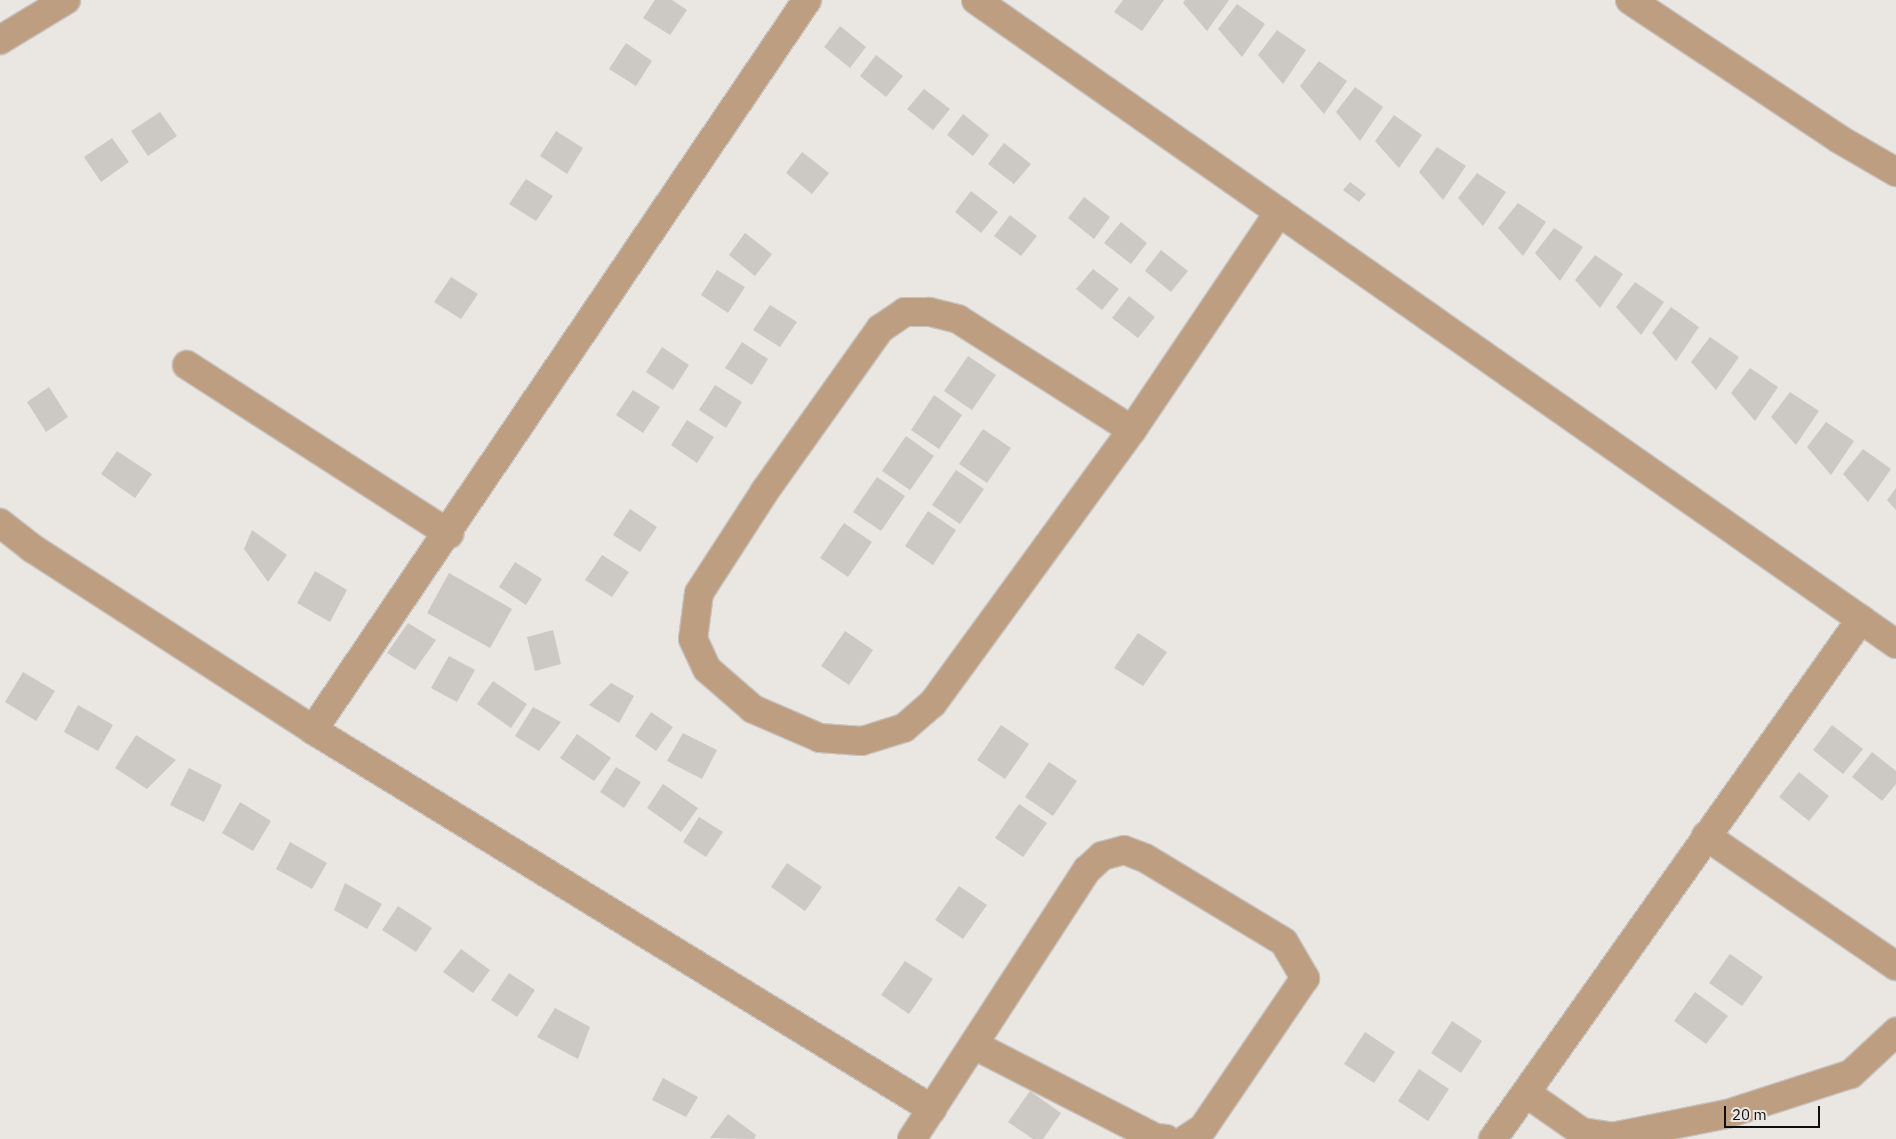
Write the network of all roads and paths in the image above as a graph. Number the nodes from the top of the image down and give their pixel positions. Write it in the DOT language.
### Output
graph roads {
  1 [pos="66,0"];
  2 [pos="807,0"];
  3 [pos="976,0"];
  4 [pos="1630,0"];
  5 [pos="0,40"];
  6 [pos="1896,172"];
  7 [pos="1279,212"];
  8 [pos="187,364"];
  9 [pos="1132,430"];
  10 [pos="0,523"];
  11 [pos="448,534"];
  12 [pos="1860,619"];
  13 [pos="1896,644"];
  14 [pos="313,730"];
  15 [pos="1706,836"];
  16 [pos="1896,966"];
  17 [pos="1896,1032"];
  18 [pos="974,1045"];
  19 [pos="1526,1093"];
  20 [pos="932,1109"];
  21 [pos="912,1139"];
  22 [pos="1166,1139"];
  23 [pos="1186,1139"];
  24 [pos="1493,1139"];
  1 -- 5 [label="street"];
  2 -- 11 [label="street"];
  3 -- 7 [label="street"];
  4 -- 6 [label="street"];
  7 -- 9 [label="street"];
  7 -- 12 [label="street"];
  8 -- 11 [label="street"];
  9 -- 9 [label="street"];
  10 -- 14 [label="street"];
  11 -- 14 [label="street"];
  12 -- 13 [label="street"];
  12 -- 15 [label="street"];
  14 -- 20 [label="street"];
  15 -- 16 [label="street"];
  15 -- 19 [label="street"];
  17 -- 19 [label="street"];
  18 -- 20 [label="street"];
  18 -- 22 [label="street"];
  18 -- 23 [label="street"];
  19 -- 24 [label="street"];
  20 -- 21 [label="street"];
}
